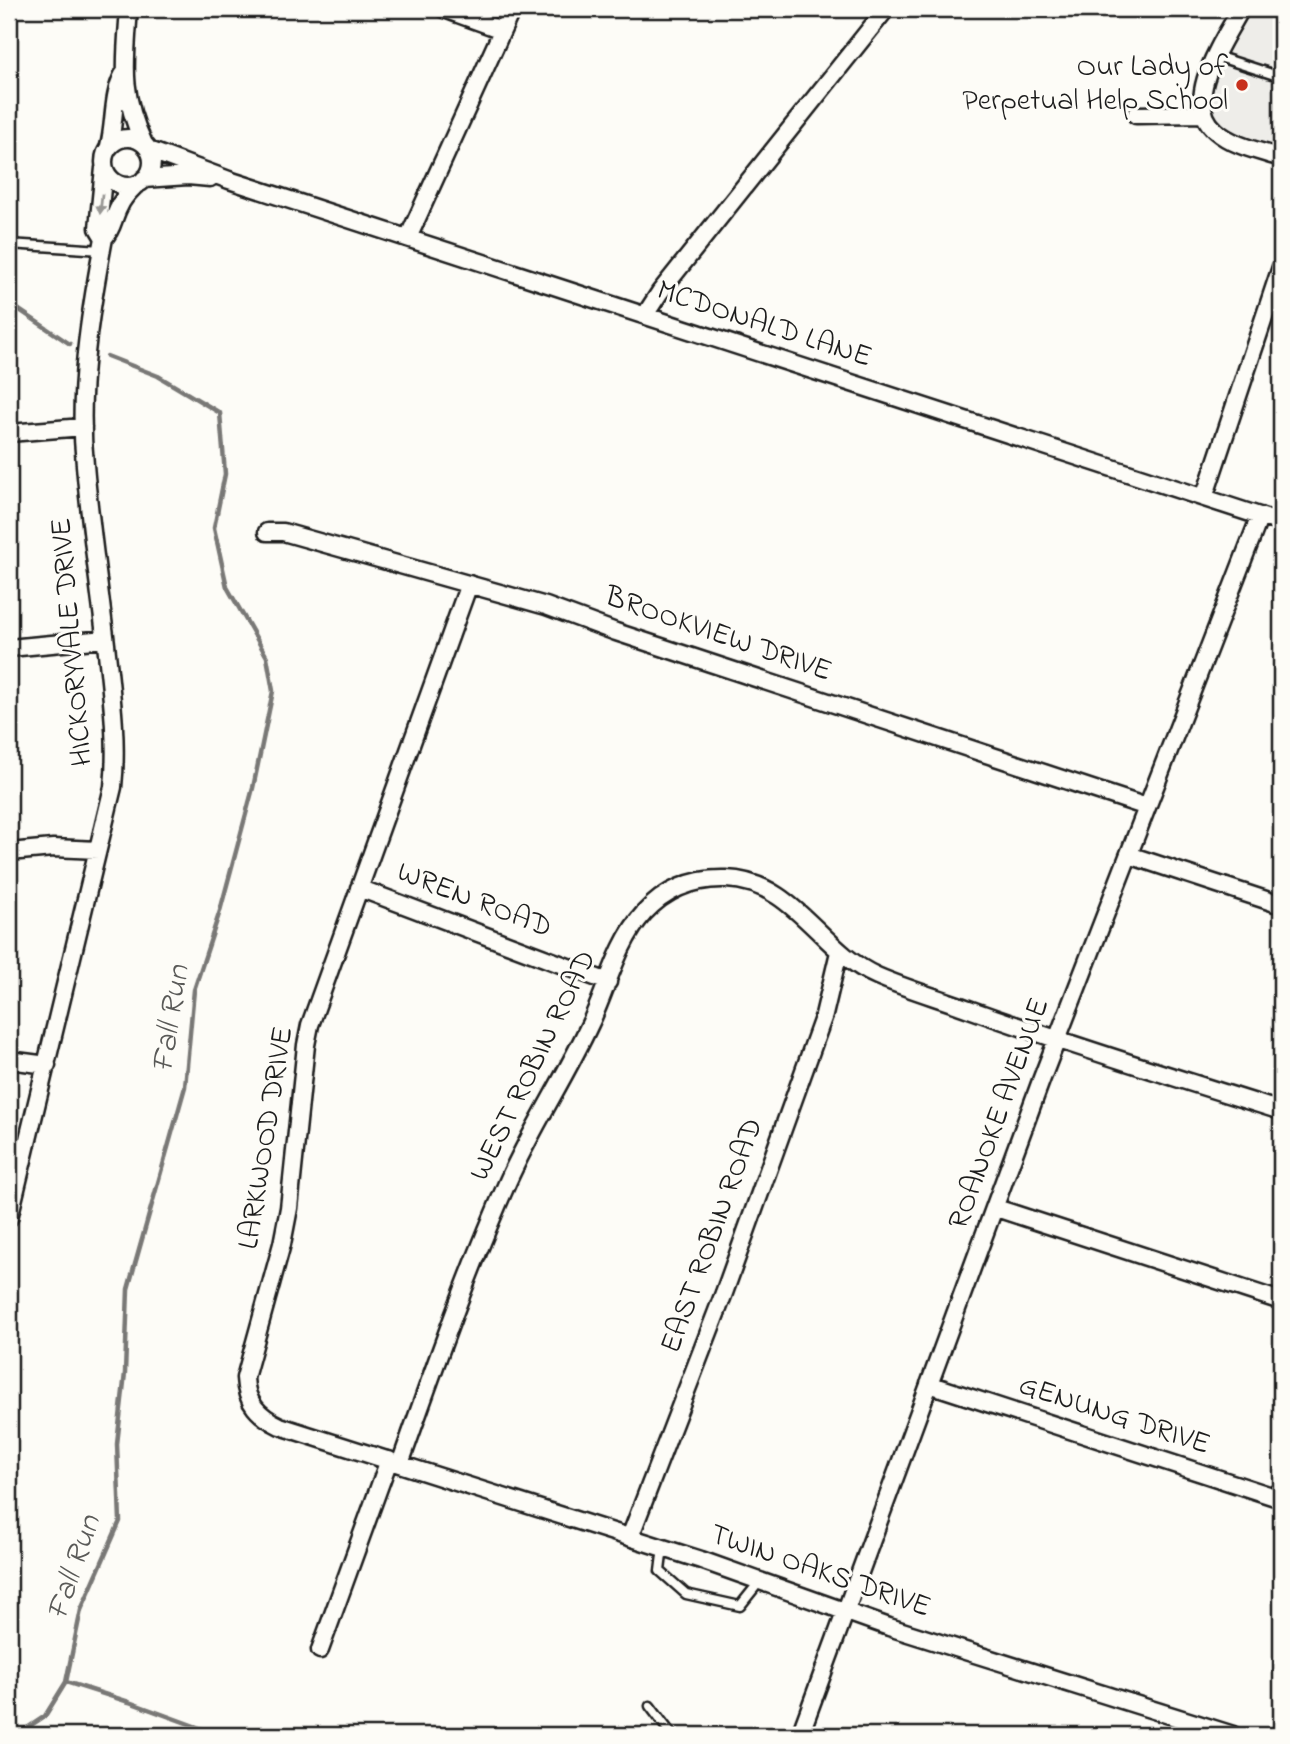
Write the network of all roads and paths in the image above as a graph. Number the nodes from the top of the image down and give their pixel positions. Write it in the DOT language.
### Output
graph roads {
  1 [pos="129,9"];
  2 [pos="444,9"];
  3 [pos="512,9"];
  4 [pos="886,9"];
  5 [pos="1241,9"];
  6 [pos="502,30"];
  7 [pos="1216,56"];
  8 [pos="124,73"];
  9 [pos="1281,77"];
  10 [pos="1202,114"];
  11 [pos="1136,116"];
  12 [pos="109,146"];
  13 [pos="146,147"];
  14 [pos="1281,158"];
  15 [pos="104,168"];
  16 [pos="229,180"];
  17 [pos="141,182"];
  18 [pos="408,238"];
  19 [pos="9,244"];
  20 [pos="103,244"];
  21 [pos="1281,267"];
  22 [pos="645,315"];
  23 [pos="83,427"];
  24 [pos="9,433"];
  25 [pos="1205,498"];
  26 [pos="1260,516"];
  27 [pos="1281,523"];
  28 [pos="267,532"];
  29 [pos="469,584"];
  30 [pos="105,639"];
  31 [pos="9,648"];
  32 [pos="1147,807"];
  33 [pos="98,850"];
  34 [pos="9,852"];
  35 [pos="1129,855"];
  36 [pos="359,888"];
  37 [pos="1281,905"];
  38 [pos="839,952"];
  39 [pos="608,982"];
  40 [pos="1057,1041"];
  41 [pos="9,1060"];
  42 [pos="47,1065"];
  43 [pos="1281,1111"];
  44 [pos="996,1208"];
  45 [pos="9,1218"];
  46 [pos="1281,1301"];
  47 [pos="929,1384"];
  48 [pos="395,1462"];
  49 [pos="1281,1499"];
  50 [pos="630,1537"];
  51 [pos="663,1547"];
  52 [pos="760,1581"];
  53 [pos="846,1612"];
  54 [pos="320,1650"];
  55 [pos="650,1706"];
  56 [pos="672,1735"];
  57 [pos="800,1735"];
  58 [pos="1233,1735"];
  1 -- 8 [label="street"];
  2 -- 6 [label="street"];
  3 -- 6 [label="street"];
  4 -- 22 [label="street"];
  5 -- 7 [label="street"];
  6 -- 18 [label="street"];
  7 -- 9 [label="lane"];
  7 -- 10 [label="street"];
  8 -- 12 [label="street"];
  8 -- 13 [label="street"];
  10 -- 11 [label="street"];
  10 -- 14 [label="street"];
  12 -- 13 [label="street"];
  12 -- 15 [label="street"];
  13 -- 16 [label="street, MCDONALD LANE"];
  13 -- 17 [label="street"];
  15 -- 17 [label="street"];
  15 -- 20 [label="street, one-way"];
  16 -- 17 [label="street, MCDONALD LANE"];
  16 -- 18 [label="street, MCDONALD LANE"];
  17 -- 20 [label="street"];
  18 -- 22 [label="street, MCDONALD LANE"];
  19 -- 20 [label="lane"];
  20 -- 23 [label="street, HICKORYVALE DRIVE"];
  21 -- 25 [label="street"];
  22 -- 25 [label="street, MCDONALD LANE"];
  23 -- 24 [label="street"];
  23 -- 30 [label="street, HICKORYVALE DRIVE"];
  25 -- 26 [label="street, MCDONALD LANE"];
  26 -- 27 [label="street, MCDONALD LANE"];
  26 -- 32 [label="street, ROANOKE AVENUE"];
  28 -- 29 [label="street, BROOKVIEW DRIVE"];
  29 -- 32 [label="street, BROOKVIEW DRIVE"];
  29 -- 36 [label="street, LARKWOOD DRIVE"];
  30 -- 31 [label="street"];
  30 -- 33 [label="street, HICKORYVALE DRIVE"];
  32 -- 35 [label="street, ROANOKE AVENUE"];
  33 -- 34 [label="street"];
  33 -- 42 [label="street, HICKORYVALE DRIVE"];
  35 -- 37 [label="street"];
  35 -- 40 [label="street, ROANOKE AVENUE"];
  36 -- 39 [label="street, WREN ROAD"];
  36 -- 48 [label="street, LARKWOOD DRIVE"];
  38 -- 39 [label="street, WEST ROBIN ROAD"];
  38 -- 40 [label="street, WEST ROBIN ROAD"];
  38 -- 50 [label="street, EAST ROBIN ROAD"];
  39 -- 48 [label="street, WEST ROBIN ROAD"];
  40 -- 43 [label="street, WEST ROBIN ROAD"];
  40 -- 44 [label="street, ROANOKE AVENUE"];
  41 -- 42 [label="street"];
  42 -- 45 [label="street, HICKORYVALE DRIVE"];
  44 -- 46 [label="street"];
  44 -- 47 [label="street, ROANOKE AVENUE"];
  47 -- 49 [label="street, GENUNG DRIVE"];
  47 -- 53 [label="street, ROANOKE AVENUE"];
  48 -- 50 [label="street, TWIN OAKS DRIVE"];
  48 -- 54 [label="street, WEST ROBIN ROAD"];
  50 -- 51 [label="street, TWIN OAKS DRIVE"];
  51 -- 52 [label="street, TWIN OAKS DRIVE"];
  51 -- 52 [label="lane"];
  52 -- 53 [label="street, TWIN OAKS DRIVE"];
  53 -- 57 [label="street, ROANOKE AVENUE"];
  53 -- 58 [label="street, TWIN OAKS DRIVE"];
  55 -- 56 [label="lane"];
}
